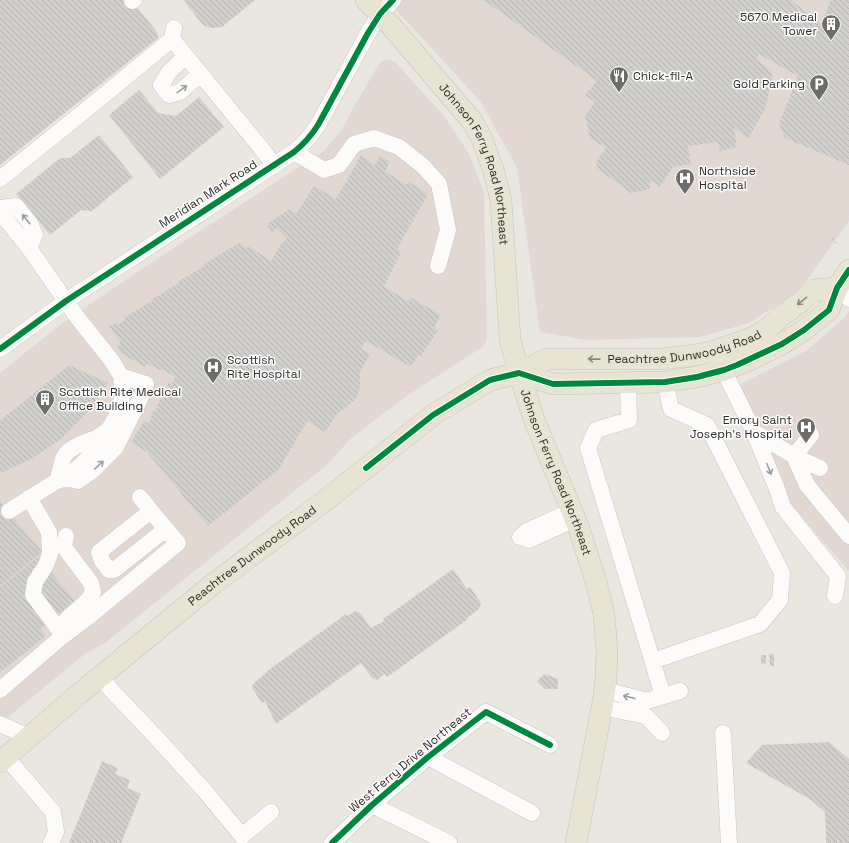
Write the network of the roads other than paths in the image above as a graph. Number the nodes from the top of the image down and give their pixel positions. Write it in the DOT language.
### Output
graph roads {
  1 [pos="380,5"];
  2 [pos="186,56"];
  3 [pos="200,74"];
  4 [pos="294,152"];
  5 [pos="274,164"];
  6 [pos="0,179"];
  7 [pos="0,208"];
  8 [pos="0,212"];
  9 [pos="29,248"];
  10 [pos="438,266"];
  11 [pos="849,270"];
  12 [pos="843,293"];
  13 [pos="66,301"];
  14 [pos="0,349"];
  15 [pos="714,351"];
  16 [pos="724,370"];
  17 [pos="519,374"];
  18 [pos="121,376"];
  19 [pos="628,382"];
  20 [pos="665,382"];
  21 [pos="754,432"];
  22 [pos="811,435"];
  23 [pos="794,456"];
  24 [pos="820,468"];
  25 [pos="66,478"];
  26 [pos="140,497"];
  27 [pos="29,498"];
  28 [pos="9,511"];
  29 [pos="151,511"];
  30 [pos="166,529"];
  31 [pos="66,536"];
  32 [pos="849,536"];
  33 [pos="835,596"];
  34 [pos="66,634"];
  35 [pos="653,662"];
  36 [pos="100,677"];
  37 [pos="0,690"];
  38 [pos="680,691"];
  39 [pos="663,696"];
  40 [pos="603,699"];
  41 [pos="646,709"];
  42 [pos="0,724"];
  43 [pos="723,732"];
  44 [pos="662,733"];
  45 [pos="29,737"];
  46 [pos="550,745"];
  47 [pos="428,757"];
  48 [pos="3,760"];
  49 [pos="372,804"];
  50 [pos="271,812"];
  51 [pos="532,813"];
  52 [pos="51,843"];
  53 [pos="332,843"];
  54 [pos="449,843"];
  55 [pos="576,843"];
  56 [pos="729,843"];
  1 -- 4 [label="street, Meridian Mark Road"];
  1 -- 17 [label="main road, Johnson Ferry Road Northeast"];
  2 -- 3 [label="street"];
  2 -- 3 [label="street, one-way"];
  2 -- 6 [label="street"];
  3 -- 5 [label="street"];
  4 -- 5 [label="street, Meridian Mark Road"];
  4 -- 10 [label="street"];
  5 -- 13 [label="street, Meridian Mark Road"];
  9 -- 7 [label="street, one-way"];
  8 -- 9 [label="street"];
  9 -- 13 [label="street"];
  11 -- 12 [label="main road, Peachtree Dunwoody Road"];
  12 -- 15 [label="main road, Peachtree Dunwoody Road, one-way"];
  12 -- 16 [label="main road, Peachtree Dunwoody Road"];
  13 -- 14 [label="street, Meridian Mark Road"];
  13 -- 18 [label="street"];
  15 -- 16 [label="street"];
  15 -- 17 [label="main road, Peachtree Dunwoody Road, one-way"];
  16 -- 20 [label="main road, Peachtree Dunwoody Road"];
  16 -- 21 [label="street"];
  17 -- 19 [label="main road, Peachtree Dunwoody Road"];
  17 -- 36 [label="main road, Peachtree Dunwoody Road"];
  17 -- 40 [label="main road, Johnson Ferry Road Northeast"];
  18 -- 25 [label="street"];
  25 -- 18 [label="street, one-way"];
  19 -- 20 [label="main road, Peachtree Dunwoody Road"];
  19 -- 35 [label="street"];
  20 -- 35 [label="street"];
  21 -- 23 [label="street"];
  21 -- 33 [label="street, one-way"];
  22 -- 23 [label="street"];
  23 -- 24 [label="street"];
  23 -- 32 [label="street"];
  25 -- 27 [label="street"];
  26 -- 29 [label="street"];
  27 -- 28 [label="street"];
  27 -- 34 [label="street"];
  29 -- 30 [label="street"];
  29 -- 30 [label="street"];
  30 -- 34 [label="street"];
  31 -- 34 [label="street"];
  34 -- 37 [label="street"];
  35 -- 39 [label="street"];
  36 -- 45 [label="main road, Peachtree Dunwoody Road"];
  36 -- 50 [label="street"];
  38 -- 39 [label="street"];
  39 -- 41 [label="street"];
  40 -- 41 [label="street"];
  40 -- 55 [label="main road, Johnson Ferry Road Northeast"];
  41 -- 44 [label="street"];
  42 -- 45 [label="street"];
  43 -- 56 [label="street"];
  45 -- 48 [label="main road, Peachtree Dunwoody Road"];
  46 -- 47 [label="street, West Ferry Drive Northeast"];
  47 -- 49 [label="street, West Ferry Drive Northeast"];
  47 -- 51 [label="street"];
  48 -- 52 [label="street"];
  49 -- 53 [label="street, West Ferry Drive Northeast"];
  49 -- 54 [label="street"];
}
